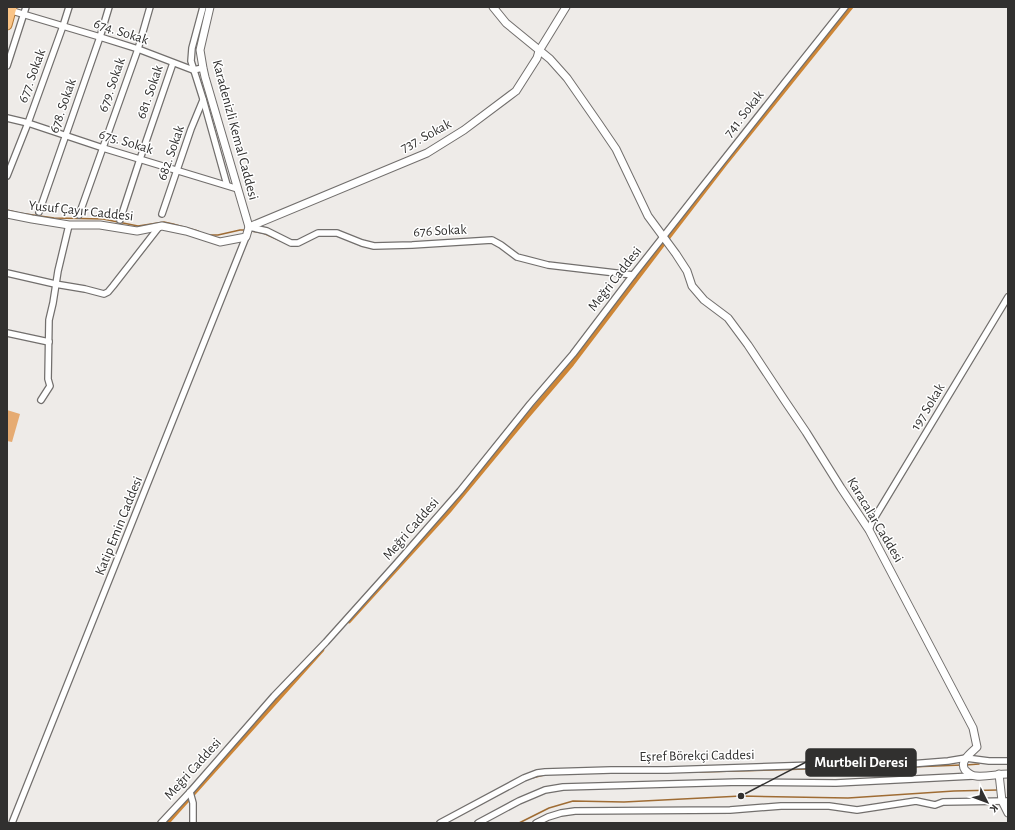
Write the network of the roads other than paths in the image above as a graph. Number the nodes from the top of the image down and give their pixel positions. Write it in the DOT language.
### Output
graph roads {
  1 [pos="26,7"];
  2 [pos="69,7"];
  3 [pos="109,7"];
  4 [pos="150,7"];
  5 [pos="203,7"];
  6 [pos="210,7"];
  7 [pos="493,7"];
  8 [pos="566,7"];
  9 [pos="845,7"];
  10 [pos="10,9"];
  11 [pos="24,14"];
  12 [pos="7,25"];
  13 [pos="64,26"];
  14 [pos="100,37"];
  15 [pos="138,49"];
  16 [pos="539,51"];
  17 [pos="173,63"];
  18 [pos="7,66"];
  19 [pos="203,68"];
  20 [pos="193,70"];
  21 [pos="203,99"];
  22 [pos="7,118"];
  23 [pos="28,123"];
  24 [pos="65,136"];
  25 [pos="103,148"];
  26 [pos="140,159"];
  27 [pos="178,171"];
  28 [pos="7,176"];
  29 [pos="227,185"];
  30 [pos="238,189"];
  31 [pos="40,212"];
  32 [pos="7,214"];
  33 [pos="162,214"];
  34 [pos="79,215"];
  35 [pos="120,220"];
  36 [pos="69,225"];
  37 [pos="158,227"];
  38 [pos="248,231"];
  39 [pos="663,238"];
  40 [pos="7,273"];
  41 [pos="633,274"];
  42 [pos="56,284"];
  43 [pos="1008,297"];
  44 [pos="7,333"];
  45 [pos="49,342"];
  46 [pos="41,400"];
  47 [pos="869,530"];
  48 [pos="1008,761"];
  49 [pos="964,763"];
  50 [pos="999,774"];
  51 [pos="1008,774"];
  52 [pos="975,776"];
  53 [pos="190,792"];
  54 [pos="1005,801"];
  55 [pos="1008,813"];
  56 [pos="12,823"];
  57 [pos="161,823"];
  58 [pos="193,823"];
  59 [pos="440,823"];
  60 [pos="478,823"];
  61 [pos="536,823"];
  1 -- 11 [label="street"];
  2 -- 13 [label="street, 677. Sokak"];
  3 -- 14 [label="street, 678. Sokak"];
  4 -- 15 [label="street, 679. Sokak"];
  5 -- 20 [label="street"];
  6 -- 19 [label="street, Karadenizli Kemal Caddesi"];
  7 -- 16 [label="street, Karacalar Caddesi"];
  8 -- 16 [label="street, 737. Sokak"];
  9 -- 39 [label="street, 741. Sokak"];
  10 -- 11 [label="street, 674. Sokak"];
  10 -- 12 [label="main road"];
  11 -- 13 [label="street, 674. Sokak"];
  11 -- 18 [label="street"];
  13 -- 14 [label="street, 674. Sokak"];
  13 -- 23 [label="street, 677. Sokak"];
  14 -- 15 [label="street, 674. Sokak"];
  14 -- 24 [label="street, 678. Sokak"];
  15 -- 17 [label="street, 674. Sokak"];
  15 -- 25 [label="street, 679. Sokak"];
  16 -- 38 [label="street, 737. Sokak"];
  16 -- 39 [label="street, Karacalar Caddesi"];
  17 -- 20 [label="street, 674. Sokak"];
  17 -- 26 [label="street, 681. Sokak"];
  19 -- 20 [label="street"];
  19 -- 30 [label="street, Karadenizli Kemal Caddesi"];
  20 -- 21 [label="street"];
  21 -- 27 [label="street, 682. Sokak"];
  21 -- 29 [label="street"];
  22 -- 23 [label="street, 675. Sokak"];
  23 -- 24 [label="street, 675. Sokak"];
  23 -- 28 [label="street, 677. Sokak"];
  24 -- 25 [label="street, 675. Sokak"];
  24 -- 31 [label="street, 678. Sokak"];
  25 -- 26 [label="street, 675. Sokak"];
  25 -- 34 [label="street, 679. Sokak"];
  26 -- 27 [label="street, 675. Sokak"];
  26 -- 35 [label="street, 681. Sokak"];
  27 -- 29 [label="street, 675. Sokak"];
  27 -- 33 [label="street, 682. Sokak"];
  29 -- 30 [label="street, 675. Sokak"];
  30 -- 38 [label="street, Karadenizli Kemal Caddesi"];
  32 -- 36 [label="street, Yusuf Çayır Caddesi"];
  36 -- 37 [label="street, Yusuf Çayır Caddesi"];
  36 -- 42 [label="street"];
  37 -- 38 [label="street, Yusuf Çayır Caddesi"];
  37 -- 42 [label="street"];
  38 -- 41 [label="street, 676 Sokak"];
  38 -- 56 [label="street, Katip Emin Caddesi"];
  39 -- 41 [label="street, Meğri Caddesi"];
  39 -- 47 [label="street, Karacalar Caddesi"];
  40 -- 42 [label="street"];
  41 -- 53 [label="street, Meğri Caddesi"];
  42 -- 45 [label="street"];
  43 -- 47 [label="street, 197 Sokak"];
  44 -- 45 [label="street"];
  45 -- 46 [label="street"];
  47 -- 49 [label="street, Karacalar Caddesi"];
  48 -- 49 [label="street, Eşref Börekçi Caddesi"];
  49 -- 52 [label="street"];
  49 -- 59 [label="street, Eşref Börekçi Caddesi"];
  50 -- 51 [label="street"];
  50 -- 52 [label="street"];
  50 -- 54 [label="street"];
  52 -- 60 [label="street"];
  53 -- 57 [label="street, Meğri Caddesi"];
  53 -- 58 [label="street"];
  54 -- 55 [label="street"];
  54 -- 61 [label="street"];
}
